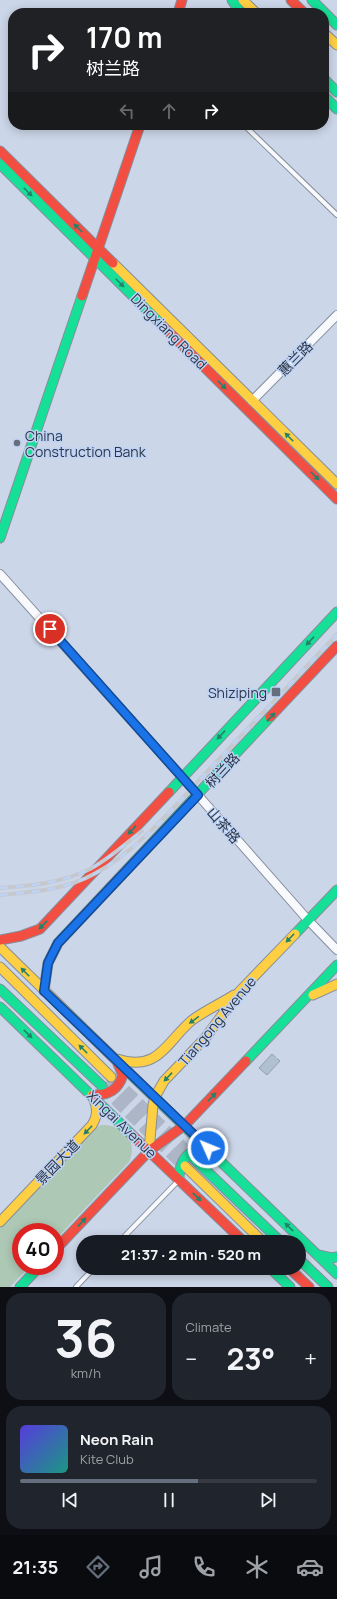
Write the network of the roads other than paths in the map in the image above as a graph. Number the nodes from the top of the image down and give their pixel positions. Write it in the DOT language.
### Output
graph roads {
  1 [pos="243,0"];
  2 [pos="291,0"];
  3 [pos="312,0"];
  4 [pos="251,8"];
  5 [pos="299,8"];
  6 [pos="320,8"];
  7 [pos="329,17"];
  8 [pos="337,25"];
  9 [pos="329,37"];
  10 [pos="337,45"];
  11 [pos="329,85"];
  12 [pos="337,92"];
  13 [pos="329,101"];
  14 [pos="337,109"];
  15 [pos="138,130"];
  16 [pos="249,130"];
  17 [pos="0,151"];
  18 [pos="0,164"];
  19 [pos="337,215"];
  20 [pos="98,248"];
  21 [pos="95,258"];
  22 [pos="337,315"];
  23 [pos="252,401"];
  24 [pos="337,484"];
  25 [pos="337,498"];
  26 [pos="0,538"];
  27 [pos="0,574"];
  28 [pos="337,612"];
  29 [pos="337,646"];
  30 [pos="182,777"];
  31 [pos="198,795"];
  32 [pos="337,890"];
  33 [pos="308,920"];
  34 [pos="0,940"];
  35 [pos="0,947"];
  36 [pos="337,950"];
  37 [pos="337,965"];
  38 [pos="0,967"];
  39 [pos="337,984"];
  40 [pos="0,989"];
  41 [pos="44,991"];
  42 [pos="239,992"];
  43 [pos="303,1001"];
  44 [pos="0,1007"];
  45 [pos="112,1057"];
  46 [pos="111,1077"];
  47 [pos="102,1086"];
  48 [pos="92,1095"];
  49 [pos="155,1097"];
  50 [pos="185,1125"];
  51 [pos="208,1148"];
  52 [pos="149,1151"];
  53 [pos="193,1158"];
  54 [pos="185,1166"];
  55 [pos="179,1179"];
  56 [pos="0,1222"];
  57 [pos="126,1235"];
  58 [pos="237,1235"];
  59 [pos="255,1235"];
  60 [pos="274,1235"];
  61 [pos="64,1241"];
  62 [pos="318,1255"];
  63 [pos="337,1257"];
  64 [pos="306,1266"];
  65 [pos="337,1274"];
  66 [pos="31,1275"];
  67 [pos="87,1275"];
  68 [pos="277,1275"];
  69 [pos="296,1275"];
  70 [pos="20,1287"];
  71 [pos="76,1287"];
  72 [pos="290,1287"];
  73 [pos="309,1287"];
  74 [pos="328,1287"];
  1 -- 4 [label="street"];
  2 -- 5 [label="street"];
  3 -- 6 [label="street"];
  7 -- 8 [label="street"];
  9 -- 10 [label="street"];
  11 -- 12 [label="street"];
  13 -- 14 [label="street"];
  15 -- 20 [label="street"];
  16 -- 19 [label="lane"];
  20 -- 17 [label="street, Dingxiang Road, one-way"];
  18 -- 21 [label="street, Dingxiang Road, one-way"];
  20 -- 21 [label="street"];
  20 -- 23 [label="street, Dingxiang Road"];
  21 -- 25 [label="street, Dingxiang Road, one-way"];
  21 -- 26 [label="street"];
  22 -- 23 [label="street, 蕙兰路"];
  24 -- 23 [label="street, Dingxiang Road, one-way"];
  27 -- 30 [label="street, 山茶路"];
  28 -- 30 [label="street, one-way"];
  31 -- 29 [label="street, 树兰路, one-way"];
  30 -- 31 [label="street, 山茶路"];
  30 -- 34 [label="street, one-way"];
  31 -- 33 [label="street, 山茶路"];
  31 -- 41 [label="street, 树兰路"];
  32 -- 33 [label="street, Tiangong Avenue"];
  33 -- 36 [label="street, 山茶路"];
  33 -- 42 [label="street, Tiangong Avenue, one-way"];
  41 -- 35 [label="street, one-way"];
  37 -- 43 [label="street"];
  46 -- 38 [label="street, Xingai Avenue, one-way"];
  39 -- 43 [label="street"];
  40 -- 47 [label="street, Xingai Avenue"];
  41 -- 45 [label="street"];
  42 -- 45 [label="street, one-way"];
  42 -- 49 [label="street, Tiangong Avenue, one-way"];
  50 -- 43 [label="street, one-way"];
  44 -- 48 [label="street, Xingai Avenue, one-way"];
  45 -- 48 [label="street"];
  45 -- 49 [label="street"];
  48 -- 52 [label="street, Xingai Avenue"];
  48 -- 56 [label="street, 景园大道, one-way"];
  49 -- 50 [label="street"];
  49 -- 52 [label="street, Tiangong Avenue"];
  50 -- 51 [label="street"];
  50 -- 52 [label="street"];
  51 -- 55 [label="street"];
  62 -- 51 [label="street, one-way"];
  52 -- 55 [label="street, Xingai Avenue"];
  61 -- 52 [label="street, one-way"];
  53 -- 60 [label="street"];
  54 -- 59 [label="street"];
  55 -- 57 [label="lane"];
  55 -- 58 [label="street, Xingai Avenue, one-way"];
  62 -- 63 [label="street"];
  62 -- 65 [label="street"];
  64 -- 74 [label="street"];
  66 -- 70 [label="street"];
  67 -- 71 [label="lane"];
  68 -- 72 [label="street"];
  69 -- 73 [label="street"];
}
